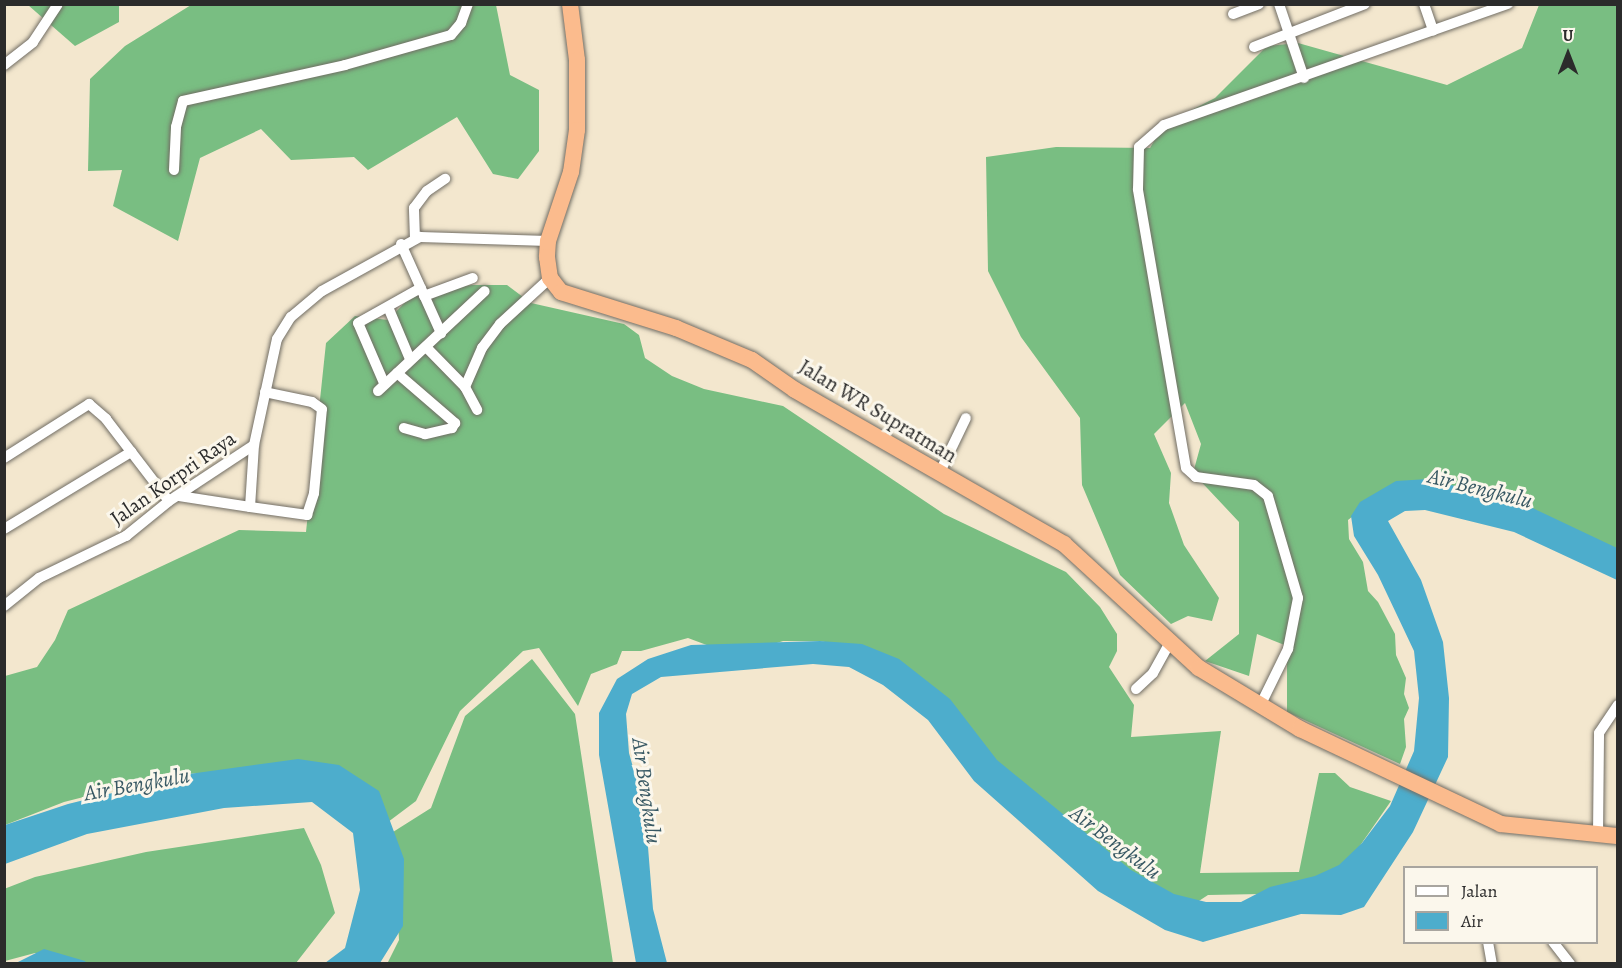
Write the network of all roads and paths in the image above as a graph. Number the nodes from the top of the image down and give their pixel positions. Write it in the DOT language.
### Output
graph roads {
  1 [pos="58,4"];
  2 [pos="468,4"];
  3 [pos="570,4"];
  4 [pos="1259,4"];
  5 [pos="1279,4"];
  6 [pos="1365,4"];
  7 [pos="1424,4"];
  8 [pos="1508,4"];
  9 [pos="1233,14"];
  10 [pos="1433,30"];
  11 [pos="1289,34"];
  12 [pos="1254,47"];
  13 [pos="4,65"];
  14 [pos="1304,78"];
  15 [pos="174,170"];
  16 [pos="445,180"];
  17 [pos="415,239"];
  18 [pos="548,241"];
  19 [pos="401,244"];
  20 [pos="473,278"];
  21 [pos="550,278"];
  22 [pos="485,291"];
  23 [pos="423,292"];
  24 [pos="388,307"];
  25 [pos="441,333"];
  26 [pos="426,347"];
  27 [pos="410,360"];
  28 [pos="397,373"];
  29 [pos="465,387"];
  30 [pos="265,392"];
  31 [pos="477,410"];
  32 [pos="966,418"];
  33 [pos="404,428"];
  34 [pos="254,445"];
  35 [pos="131,452"];
  36 [pos="4,458"];
  37 [pos="939,474"];
  38 [pos="174,499"];
  39 [pos="250,507"];
  40 [pos="4,529"];
  41 [pos="4,606"];
  42 [pos="1171,641"];
  43 [pos="1136,689"];
  44 [pos="1617,705"];
  45 [pos="1260,706"];
  46 [pos="1598,833"];
  47 [pos="1617,836"];
  48 [pos="1488,944"];
  49 [pos="1555,944"];
  50 [pos="1492,963"];
  51 [pos="1570,963"];
  1 -- 13 [label="street"];
  2 -- 15 [label="street"];
  3 -- 18 [label="highway"];
  4 -- 9 [label="street"];
  5 -- 11 [label="street"];
  6 -- 11 [label="street"];
  7 -- 10 [label="street"];
  8 -- 10 [label="street"];
  10 -- 14 [label="street"];
  11 -- 12 [label="street"];
  11 -- 14 [label="street"];
  14 -- 45 [label="street"];
  16 -- 17 [label="street"];
  17 -- 18 [label="street, Jalan Korpri Raya"];
  17 -- 19 [label="street, Jalan Korpri Raya"];
  18 -- 21 [label="highway"];
  19 -- 23 [label="street"];
  19 -- 30 [label="street, Jalan Korpri Raya"];
  20 -- 23 [label="street"];
  21 -- 29 [label="street"];
  21 -- 37 [label="highway, Jalan WR Supratman"];
  22 -- 25 [label="street"];
  23 -- 24 [label="street"];
  23 -- 25 [label="street"];
  24 -- 27 [label="street"];
  24 -- 28 [label="street"];
  25 -- 26 [label="street"];
  26 -- 27 [label="street"];
  26 -- 29 [label="street"];
  27 -- 28 [label="street"];
  28 -- 33 [label="street"];
  29 -- 31 [label="street"];
  30 -- 34 [label="street, Jalan Korpri Raya"];
  30 -- 39 [label="street"];
  32 -- 37 [label="street"];
  34 -- 38 [label="street, Jalan Korpri Raya"];
  34 -- 39 [label="street"];
  35 -- 36 [label="street"];
  35 -- 38 [label="street"];
  35 -- 40 [label="street"];
  37 -- 42 [label="highway, Jalan WR Supratman"];
  38 -- 39 [label="street"];
  38 -- 41 [label="street, Jalan Korpri Raya"];
  42 -- 43 [label="street"];
  42 -- 45 [label="highway, Jalan WR Supratman"];
  44 -- 46 [label="street"];
  45 -- 46 [label="highway, Jalan WR Supratman"];
  46 -- 47 [label="highway, Jalan WR Supratman"];
  48 -- 50 [label="street"];
  49 -- 51 [label="street"];
}
